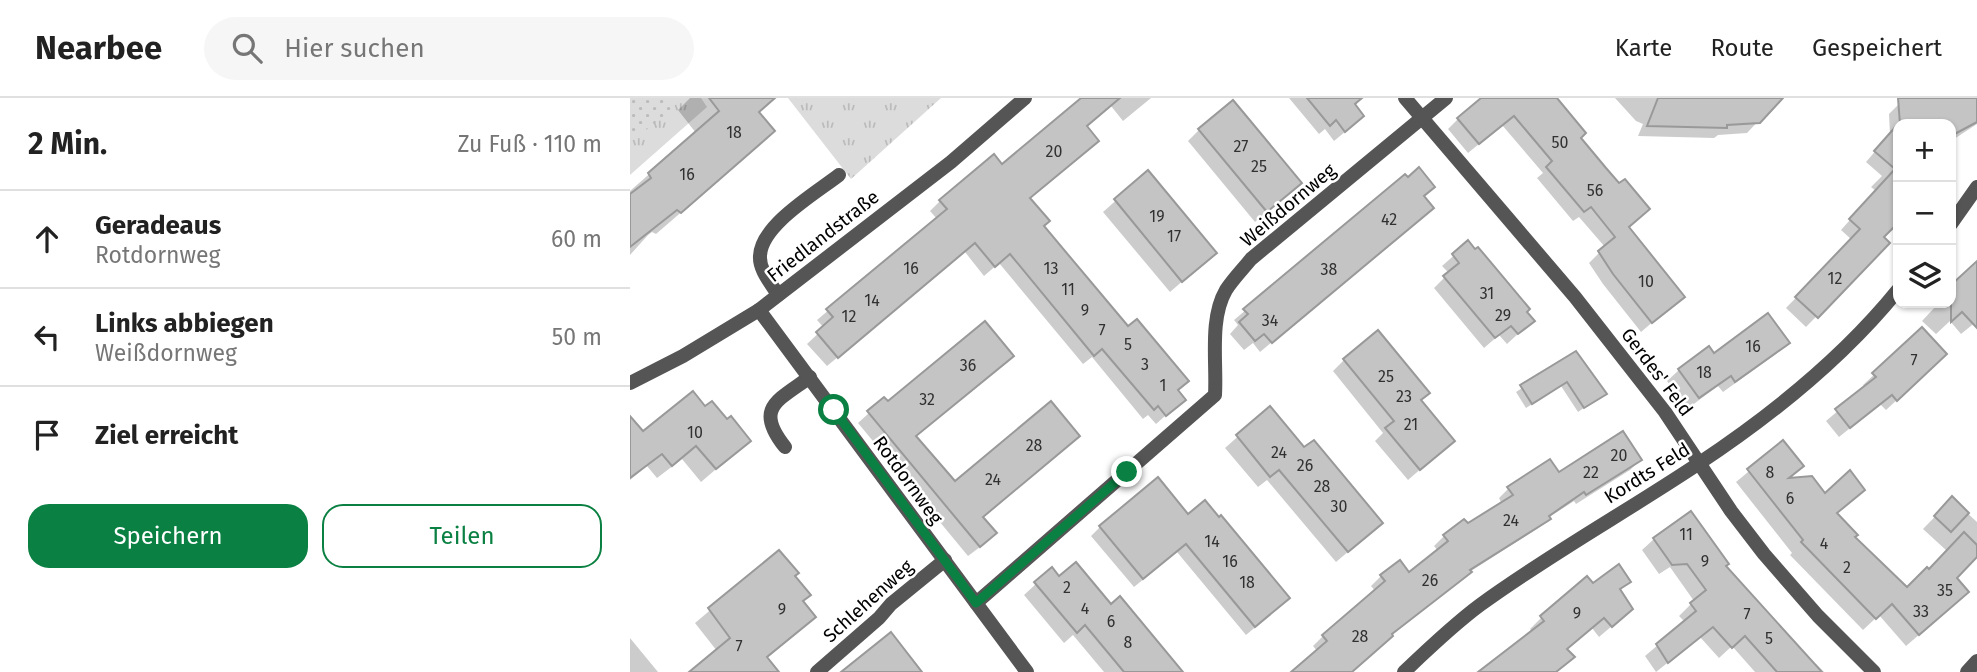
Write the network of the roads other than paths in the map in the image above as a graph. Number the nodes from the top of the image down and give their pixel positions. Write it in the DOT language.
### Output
graph roads {
  1 [pos="1025,98"];
  2 [pos="1405,98"];
  3 [pos="1446,98"];
  4 [pos="1422,118"];
  5 [pos="839,175"];
  6 [pos="1977,187"];
  7 [pos="1956,217"];
  8 [pos="778,295"];
  9 [pos="1893,296"];
  10 [pos="759,310"];
  11 [pos="810,377"];
  12 [pos="630,383"];
  13 [pos="785,447"];
  14 [pos="1699,463"];
  15 [pos="945,560"];
  16 [pos="976,603"];
  17 [pos="1977,661"];
  18 [pos="817,672"];
  19 [pos="1027,672"];
  20 [pos="1404,672"];
  21 [pos="1874,672"];
  22 [pos="1967,672"];
  1 -- 8 [label="street, Friedlandstraße"];
  2 -- 4 [label="street, Gerdes' Feld"];
  3 -- 4 [label="street, Weißdornweg"];
  4 -- 14 [label="street, Gerdes' Feld"];
  4 -- 16 [label="street, Weißdornweg"];
  5 -- 8 [label="street"];
  6 -- 7 [label="street"];
  8 -- 10 [label="street, Friedlandstraße"];
  9 -- 14 [label="street, Kordts Feld"];
  10 -- 11 [label="street, Rotdornweg"];
  10 -- 12 [label="street, Friedlandstraße"];
  11 -- 13 [label="street"];
  11 -- 15 [label="street, Rotdornweg"];
  14 -- 20 [label="street, Kordts Feld"];
  14 -- 21 [label="street, Gerdes' Feld"];
  15 -- 16 [label="street, Rotdornweg"];
  15 -- 18 [label="street, Schlehenweg"];
  16 -- 19 [label="street, Rotdornweg"];
  17 -- 22 [label="street"];
}
